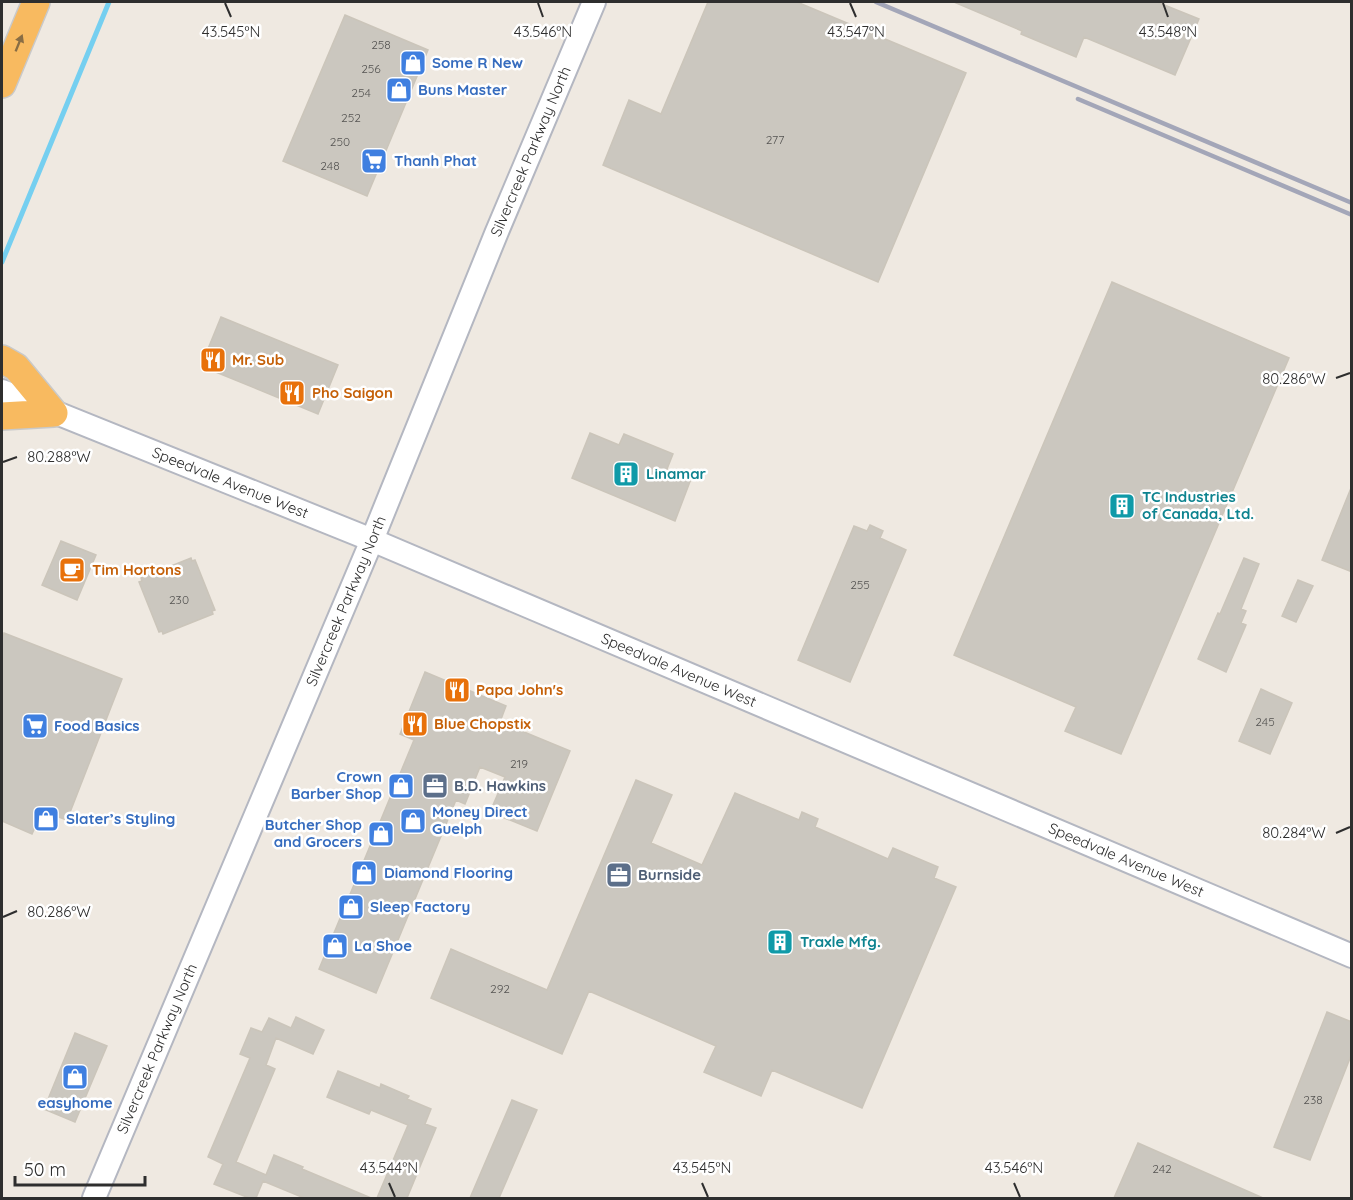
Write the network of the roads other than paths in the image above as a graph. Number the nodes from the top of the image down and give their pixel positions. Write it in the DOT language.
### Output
graph roads {
  1 [pos="36,2"];
  2 [pos="594,2"];
  3 [pos="2,84"];
  4 [pos="2,360"];
  5 [pos="2,391"];
  6 [pos="54,413"];
  7 [pos="2,416"];
  8 [pos="372,540"];
  9 [pos="1352,956"];
  10 [pos="94,1198"];
  3 -- 1 [label="highway, one-way"];
  2 -- 8 [label="main road, Silvercreek Parkway North"];
  4 -- 6 [label="highway"];
  5 -- 6 [label="main road, Speedvale Avenue West"];
  6 -- 7 [label="highway"];
  6 -- 8 [label="main road, Speedvale Avenue West"];
  8 -- 9 [label="main road, Speedvale Avenue West"];
  8 -- 10 [label="main road, Silvercreek Parkway North"];
}
